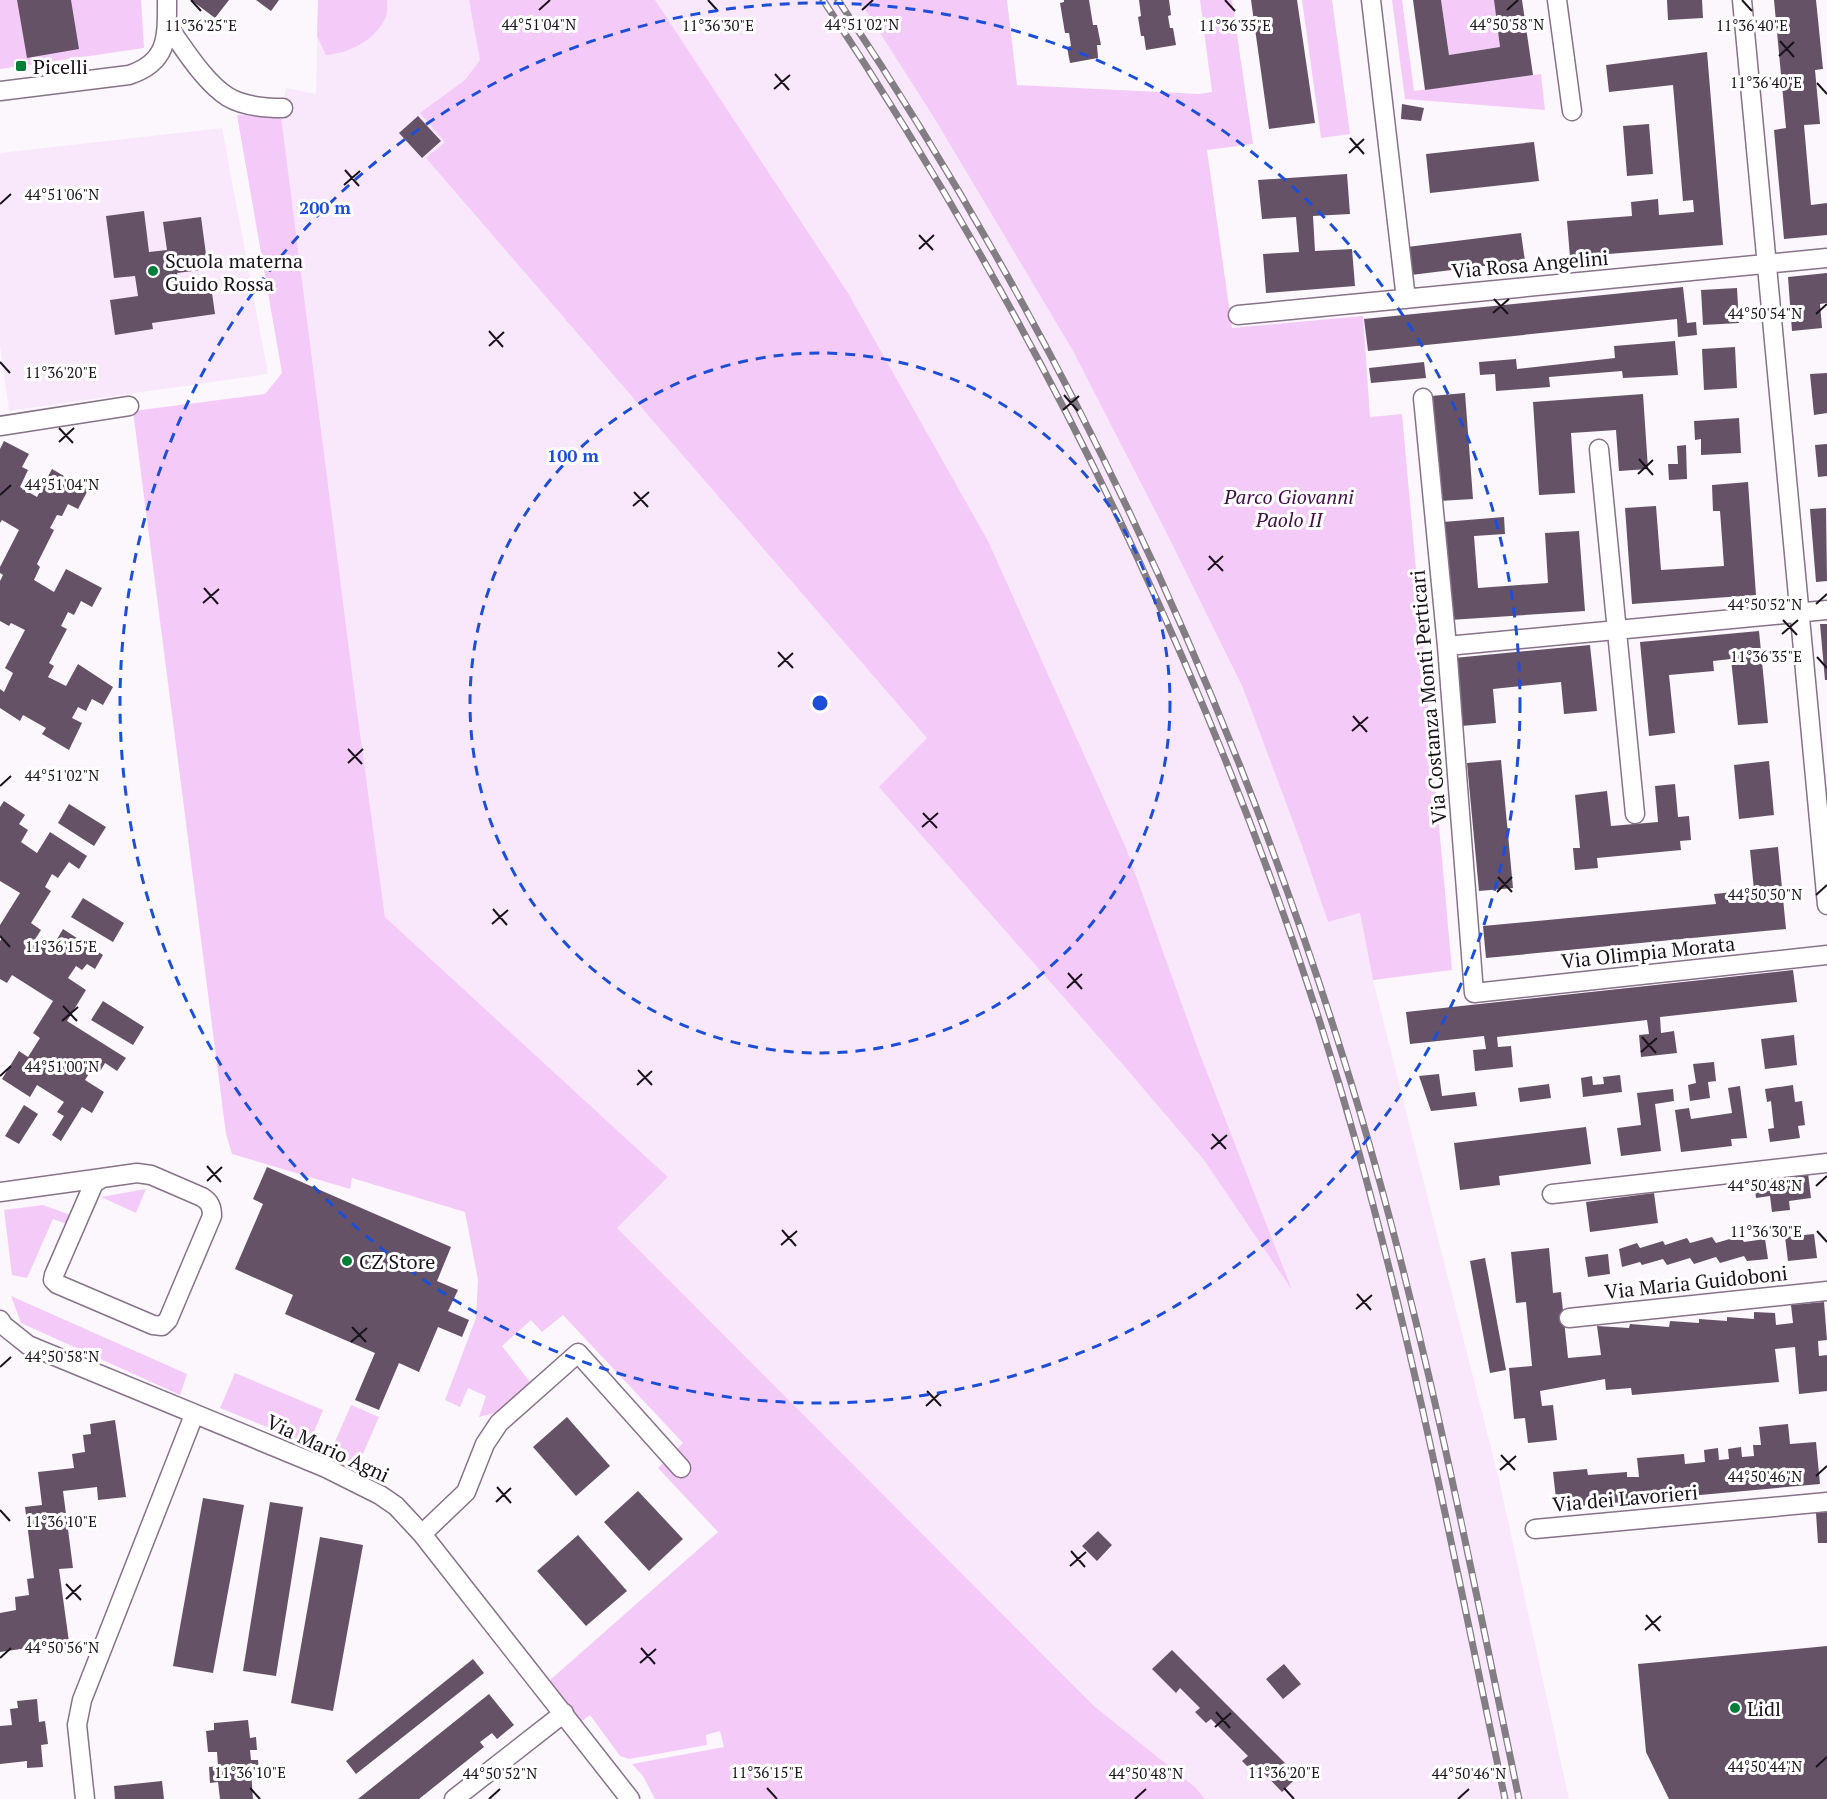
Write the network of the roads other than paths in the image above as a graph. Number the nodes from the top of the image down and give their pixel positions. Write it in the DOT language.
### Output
graph roads {
  1 [pos="167,0"];
  2 [pos="1371,0"];
  3 [pos="1557,0"];
  4 [pos="1742,0"];
  5 [pos="167,26"];
  6 [pos="0,91"];
  7 [pos="284,108"];
  8 [pos="1572,111"];
  9 [pos="1827,258"];
  10 [pos="1767,265"];
  11 [pos="1406,299"];
  12 [pos="1238,315"];
  13 [pos="1423,398"];
  14 [pos="129,406"];
  15 [pos="0,426"];
  16 [pos="1599,449"];
  17 [pos="1827,610"];
  18 [pos="1800,613"];
  19 [pos="1617,630"];
  20 [pos="1447,646"];
  21 [pos="1635,814"];
  22 [pos="1827,905"];
  23 [pos="1827,955"];
  24 [pos="1474,993"];
  25 [pos="1827,1163"];
  26 [pos="102,1178"];
  27 [pos="0,1192"];
  28 [pos="1552,1194"];
  29 [pos="1827,1291"];
  30 [pos="1569,1317"];
  31 [pos="0,1320"];
  32 [pos="194,1415"];
  33 [pos="681,1468"];
  34 [pos="1827,1502"];
  35 [pos="1534,1529"];
  36 [pos="422,1533"];
  37 [pos="564,1713"];
  38 [pos="85,1799"];
  39 [pos="454,1799"];
  40 [pos="630,1799"];
  1 -- 5 [label="street"];
  2 -- 11 [label="street"];
  3 -- 8 [label="street"];
  4 -- 10 [label="street"];
  5 -- 6 [label="street"];
  5 -- 7 [label="street"];
  9 -- 10 [label="street, Via Rosa Angelini"];
  10 -- 11 [label="street, Via Rosa Angelini"];
  10 -- 18 [label="street"];
  11 -- 12 [label="street, Via Rosa Angelini"];
  13 -- 20 [label="street, Via Costanza Monti Perticari"];
  14 -- 15 [label="street"];
  16 -- 19 [label="street"];
  17 -- 18 [label="street"];
  18 -- 19 [label="street"];
  18 -- 22 [label="street"];
  19 -- 20 [label="street"];
  19 -- 21 [label="street"];
  20 -- 24 [label="street, Via Costanza Monti Perticari"];
  23 -- 24 [label="street, Via Olimpia Morata"];
  25 -- 28 [label="street"];
  26 -- 26 [label="street"];
  26 -- 27 [label="street"];
  29 -- 30 [label="street, Via Maria Guidoboni"];
  31 -- 32 [label="street, Via Mario Agni"];
  32 -- 36 [label="street, Via Mario Agni"];
  32 -- 38 [label="street"];
  33 -- 36 [label="street"];
  34 -- 35 [label="street, Via dei Lavorieri"];
  36 -- 37 [label="street, Via Mario Agni"];
  37 -- 39 [label="street"];
  37 -- 40 [label="street, Via Mario Agni"];
}
